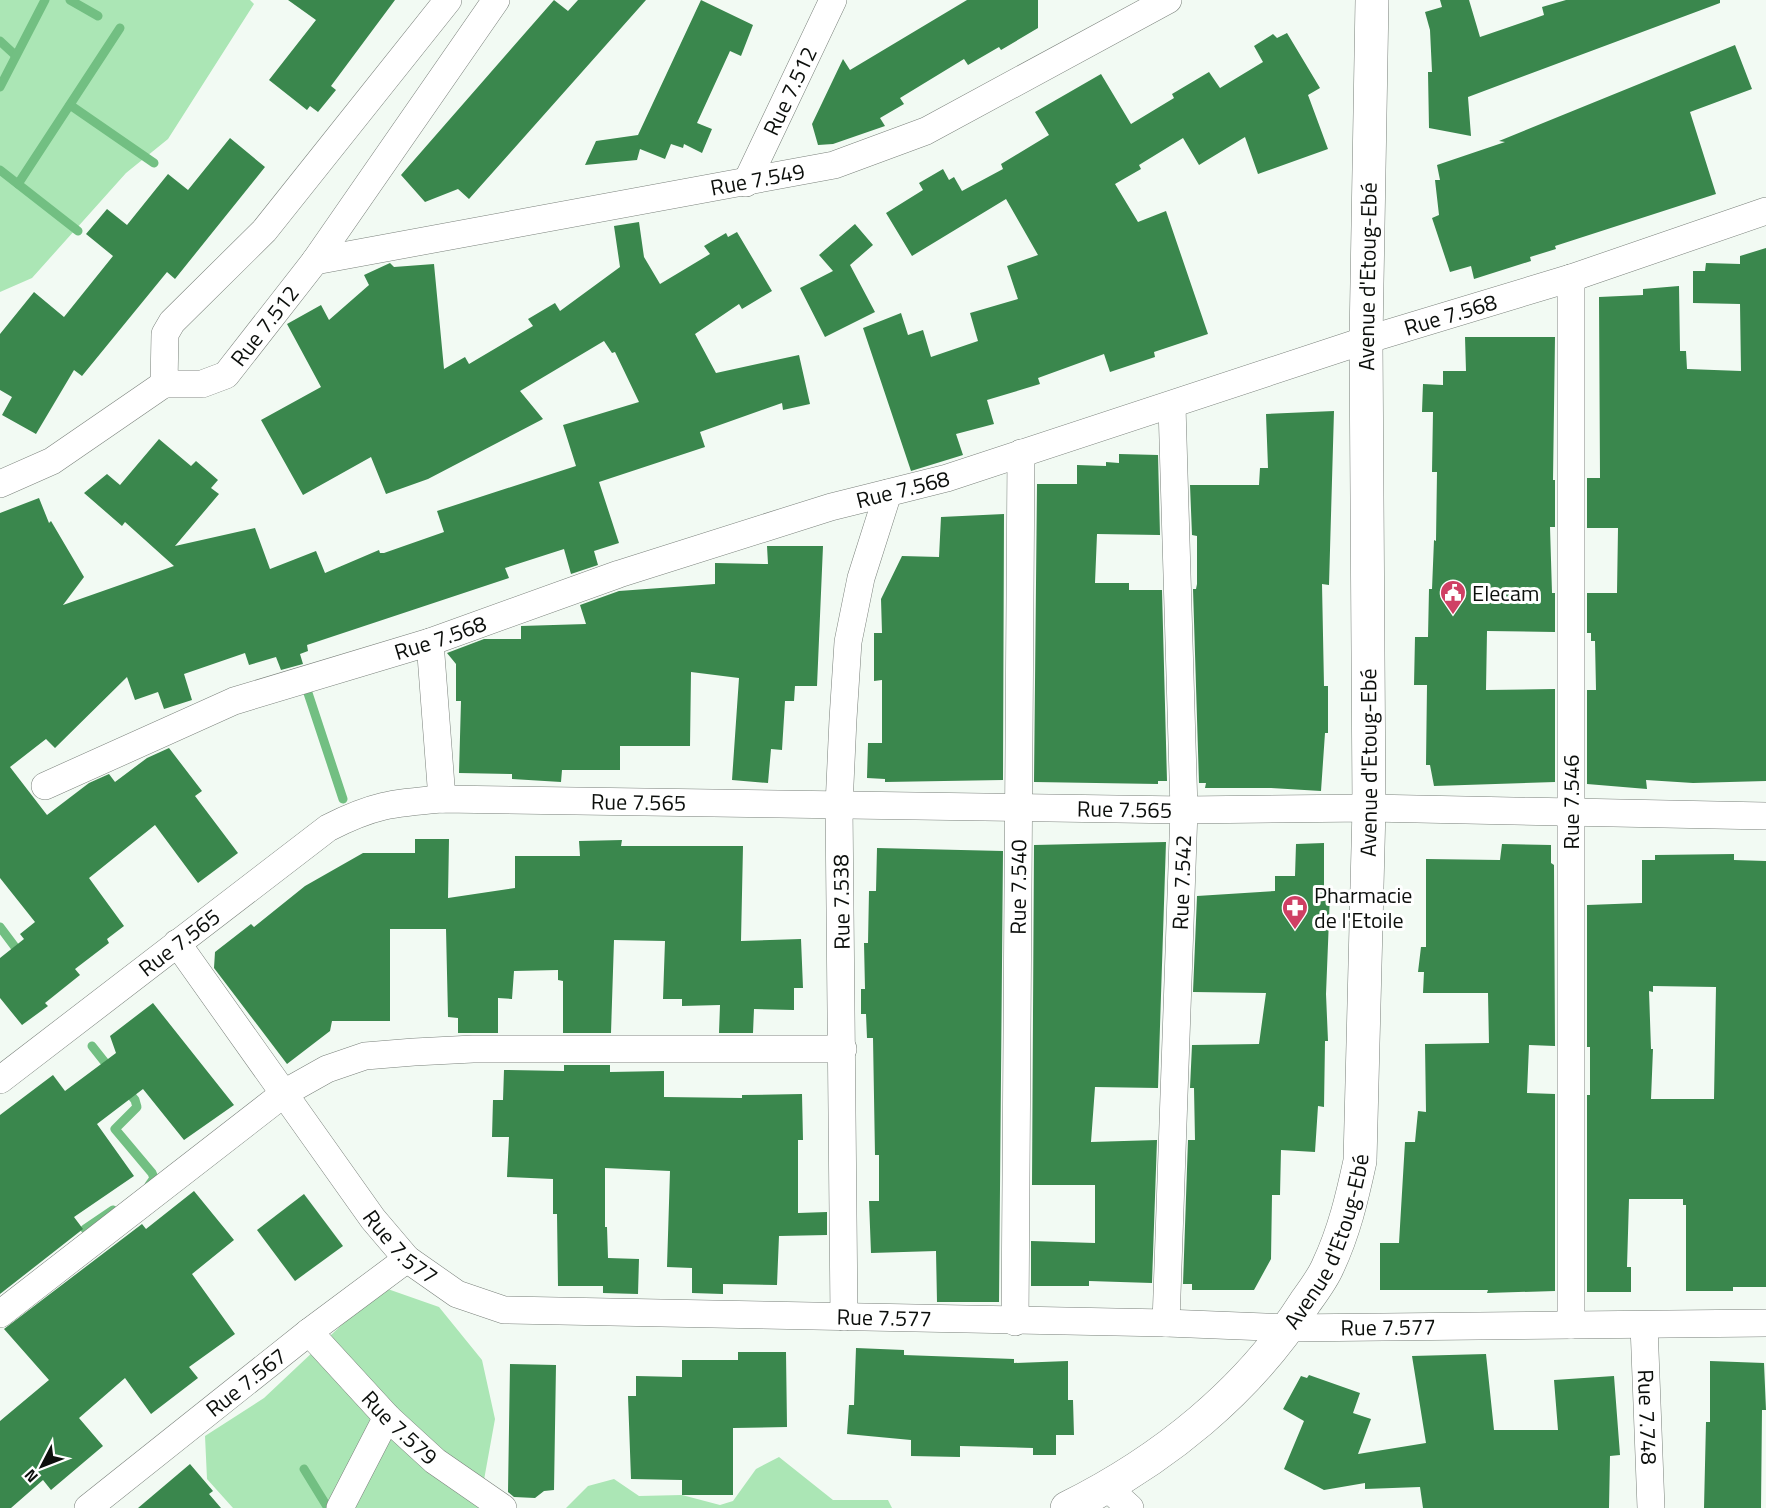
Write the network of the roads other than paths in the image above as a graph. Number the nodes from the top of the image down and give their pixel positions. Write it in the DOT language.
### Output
graph roads {
  1 [pos="448,0"];
  2 [pos="496,0"];
  3 [pos="833,0"];
  4 [pos="1168,0"];
  5 [pos="1372,0"];
  6 [pos="746,183"];
  7 [pos="1766,211"];
  8 [pos="315,261"];
  9 [pos="1571,278"];
  10 [pos="1366,340"];
  11 [pos="164,384"];
  12 [pos="1172,406"];
  13 [pos="1021,453"];
  14 [pos="0,484"];
  15 [pos="888,493"];
  16 [pos="430,642"];
  17 [pos="45,786"];
  18 [pos="442,799"];
  19 [pos="840,806"];
  20 [pos="1020,808"];
  21 [pos="1369,808"];
  22 [pos="1184,810"];
  23 [pos="1571,814"];
  24 [pos="1766,816"];
  25 [pos="177,943"];
  26 [pos="843,1049"];
  27 [pos="0,1080"];
  28 [pos="285,1092"];
  29 [pos="407,1259"];
  30 [pos="0,1314"];
  31 [pos="844,1317"];
  32 [pos="1015,1322"];
  33 [pos="1166,1323"];
  34 [pos="1766,1323"];
  35 [pos="1571,1325"];
  36 [pos="1644,1325"];
  37 [pos="1289,1328"];
  38 [pos="309,1332"];
  39 [pos="387,1417"];
  40 [pos="1119,1498"];
  41 [pos="88,1508"];
  42 [pos="340,1508"];
  43 [pos="503,1508"];
  44 [pos="1067,1508"];
  45 [pos="1652,1508"];
  1 -- 11 [label="street"];
  2 -- 8 [label="street, Rue 7.512"];
  3 -- 6 [label="street, Rue 7.512"];
  4 -- 6 [label="street, Rue 7.549"];
  5 -- 10 [label="main road, Avenue d'Etoug-Ebé"];
  6 -- 8 [label="street, Rue 7.549"];
  7 -- 9 [label="street, Rue 7.568"];
  8 -- 11 [label="street, Rue 7.512"];
  9 -- 10 [label="street, Rue 7.568"];
  9 -- 23 [label="street, Rue 7.546"];
  10 -- 12 [label="street, Rue 7.568"];
  10 -- 21 [label="main road, Avenue d'Etoug-Ebé"];
  11 -- 14 [label="street"];
  12 -- 13 [label="street, Rue 7.568"];
  12 -- 22 [label="street, Rue 7.542"];
  13 -- 15 [label="street, Rue 7.568"];
  13 -- 20 [label="street, Rue 7.540"];
  15 -- 16 [label="street, Rue 7.568"];
  15 -- 19 [label="street, Rue 7.538"];
  16 -- 17 [label="street, Rue 7.568"];
  16 -- 18 [label="street"];
  18 -- 19 [label="street, Rue 7.565"];
  18 -- 25 [label="street, Rue 7.565"];
  19 -- 20 [label="street, Rue 7.565"];
  19 -- 26 [label="street, Rue 7.538"];
  20 -- 22 [label="street, Rue 7.565"];
  20 -- 32 [label="street, Rue 7.540"];
  21 -- 22 [label="street, Rue 7.565"];
  21 -- 23 [label="street, Rue 7.565"];
  21 -- 37 [label="main road, Avenue d'Etoug-Ebé"];
  22 -- 33 [label="street, Rue 7.542"];
  23 -- 24 [label="street, Rue 7.565"];
  23 -- 35 [label="street, Rue 7.546"];
  25 -- 27 [label="street, Rue 7.565"];
  25 -- 28 [label="street, Rue 7.577"];
  26 -- 28 [label="street"];
  26 -- 31 [label="street, Rue 7.538"];
  28 -- 29 [label="street, Rue 7.577"];
  28 -- 30 [label="street"];
  29 -- 31 [label="street, Rue 7.577"];
  29 -- 38 [label="street, Rue 7.567"];
  31 -- 32 [label="street, Rue 7.577"];
  32 -- 33 [label="street, Rue 7.577"];
  33 -- 37 [label="street, Rue 7.577"];
  34 -- 36 [label="street, Rue 7.577"];
  35 -- 36 [label="street, Rue 7.577"];
  35 -- 37 [label="street, Rue 7.577"];
  36 -- 45 [label="street, Rue 7.748"];
  37 -- 40 [label="main road, Avenue d'Etoug-Ebé"];
  38 -- 39 [label="street, Rue 7.579"];
  38 -- 41 [label="street, Rue 7.567"];
  39 -- 42 [label="street"];
  39 -- 43 [label="street, Rue 7.579"];
  40 -- 44 [label="main road, Avenue d'Etoug-Ebé"];
}
